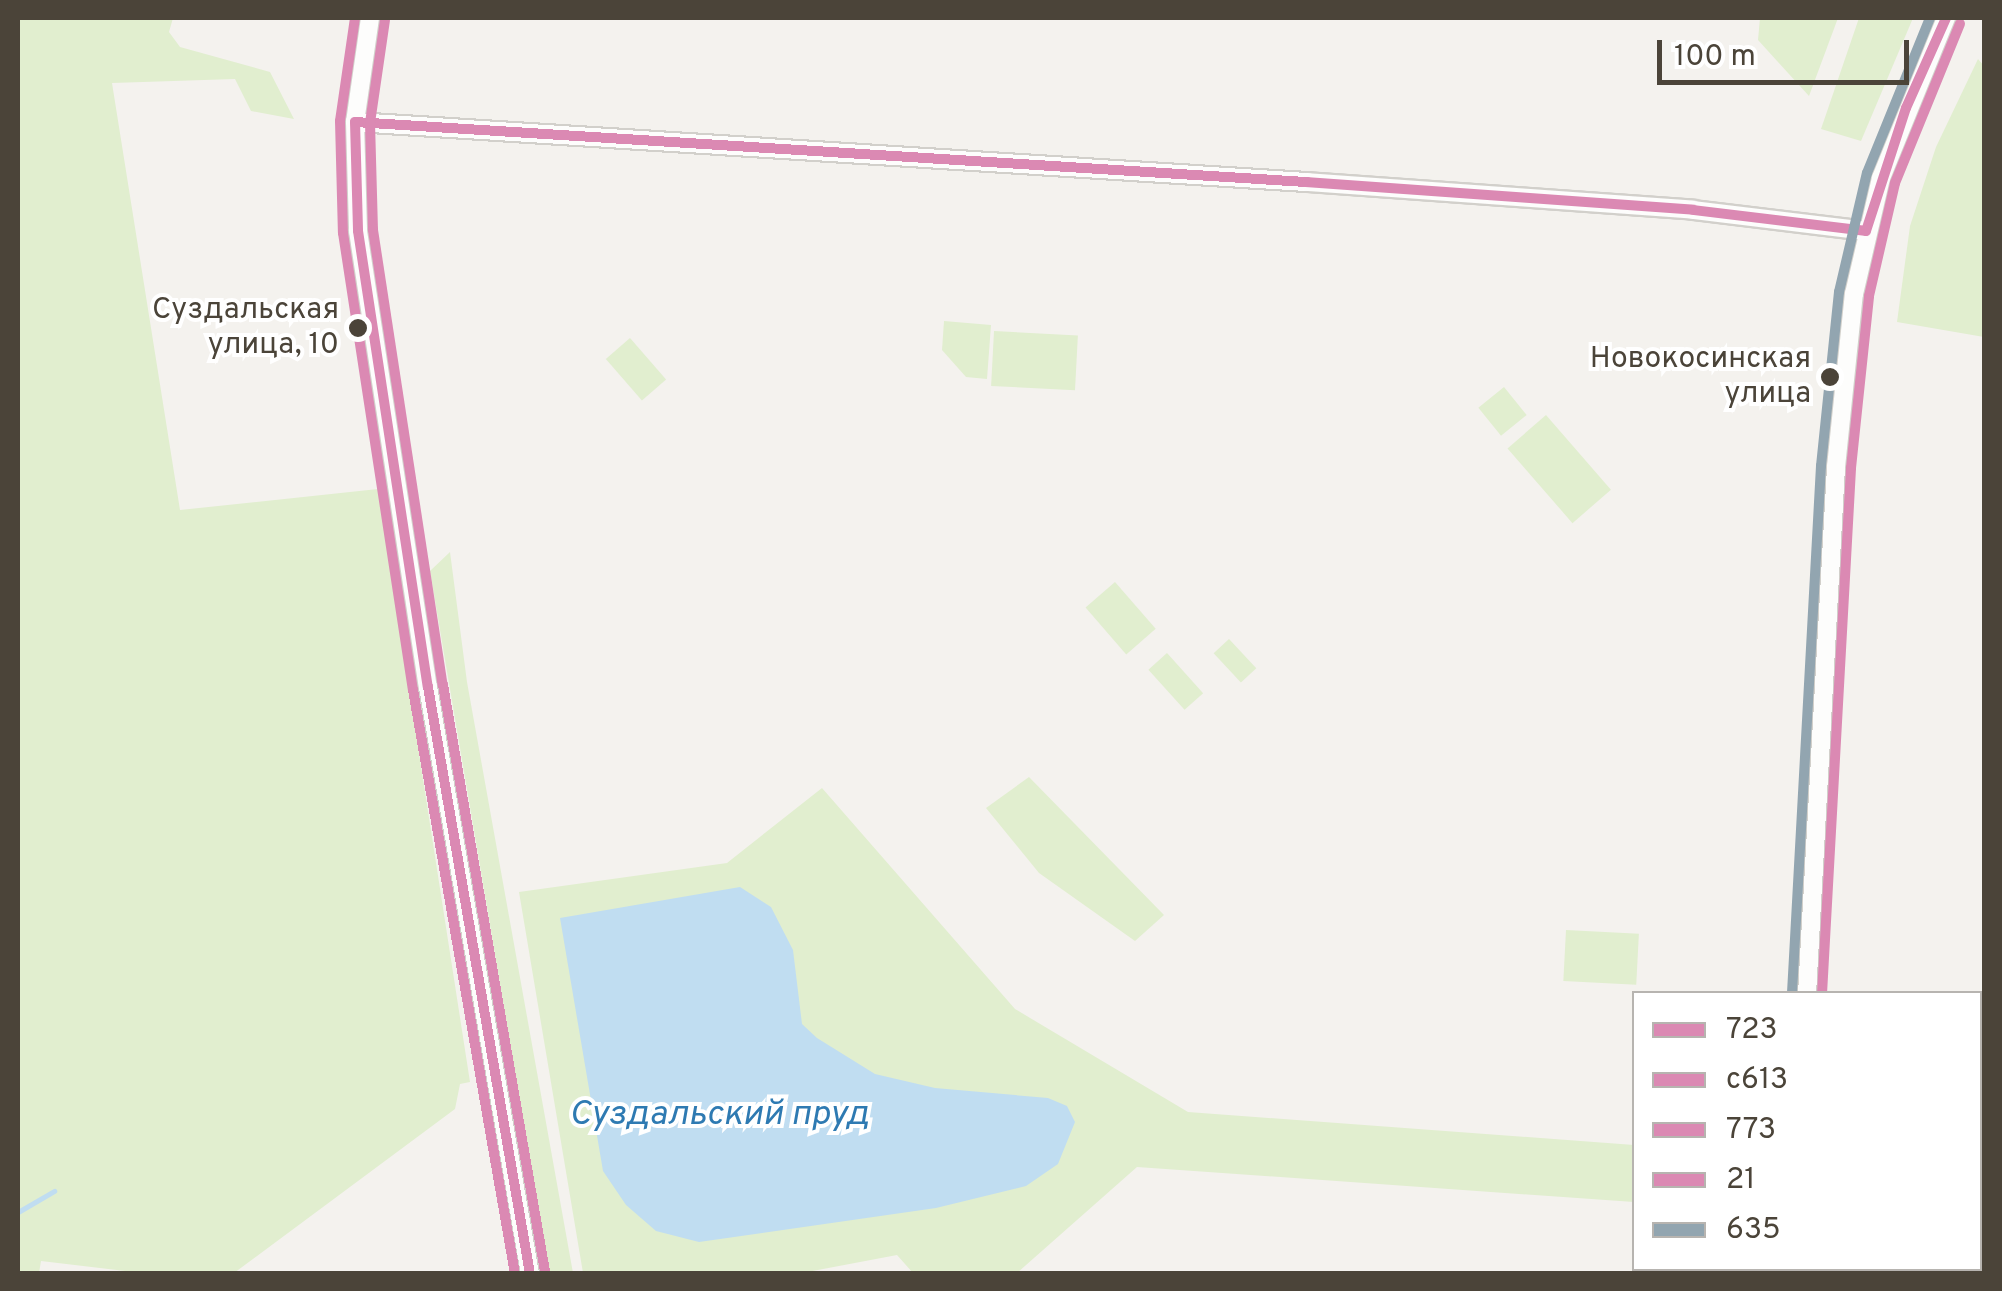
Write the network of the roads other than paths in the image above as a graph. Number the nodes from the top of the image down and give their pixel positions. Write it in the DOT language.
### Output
graph roads {
  1 [pos="370,18"];
  2 [pos="1946,18"];
  3 [pos="355,122"];
  4 [pos="1866,231"];
  5 [pos="1808,991"];
  6 [pos="530,1274"];
  1 -- 3 [label="street"];
  2 -- 4 [label="street"];
  3 -- 4 [label="street"];
  3 -- 6 [label="street"];
  4 -- 5 [label="street"];
}
